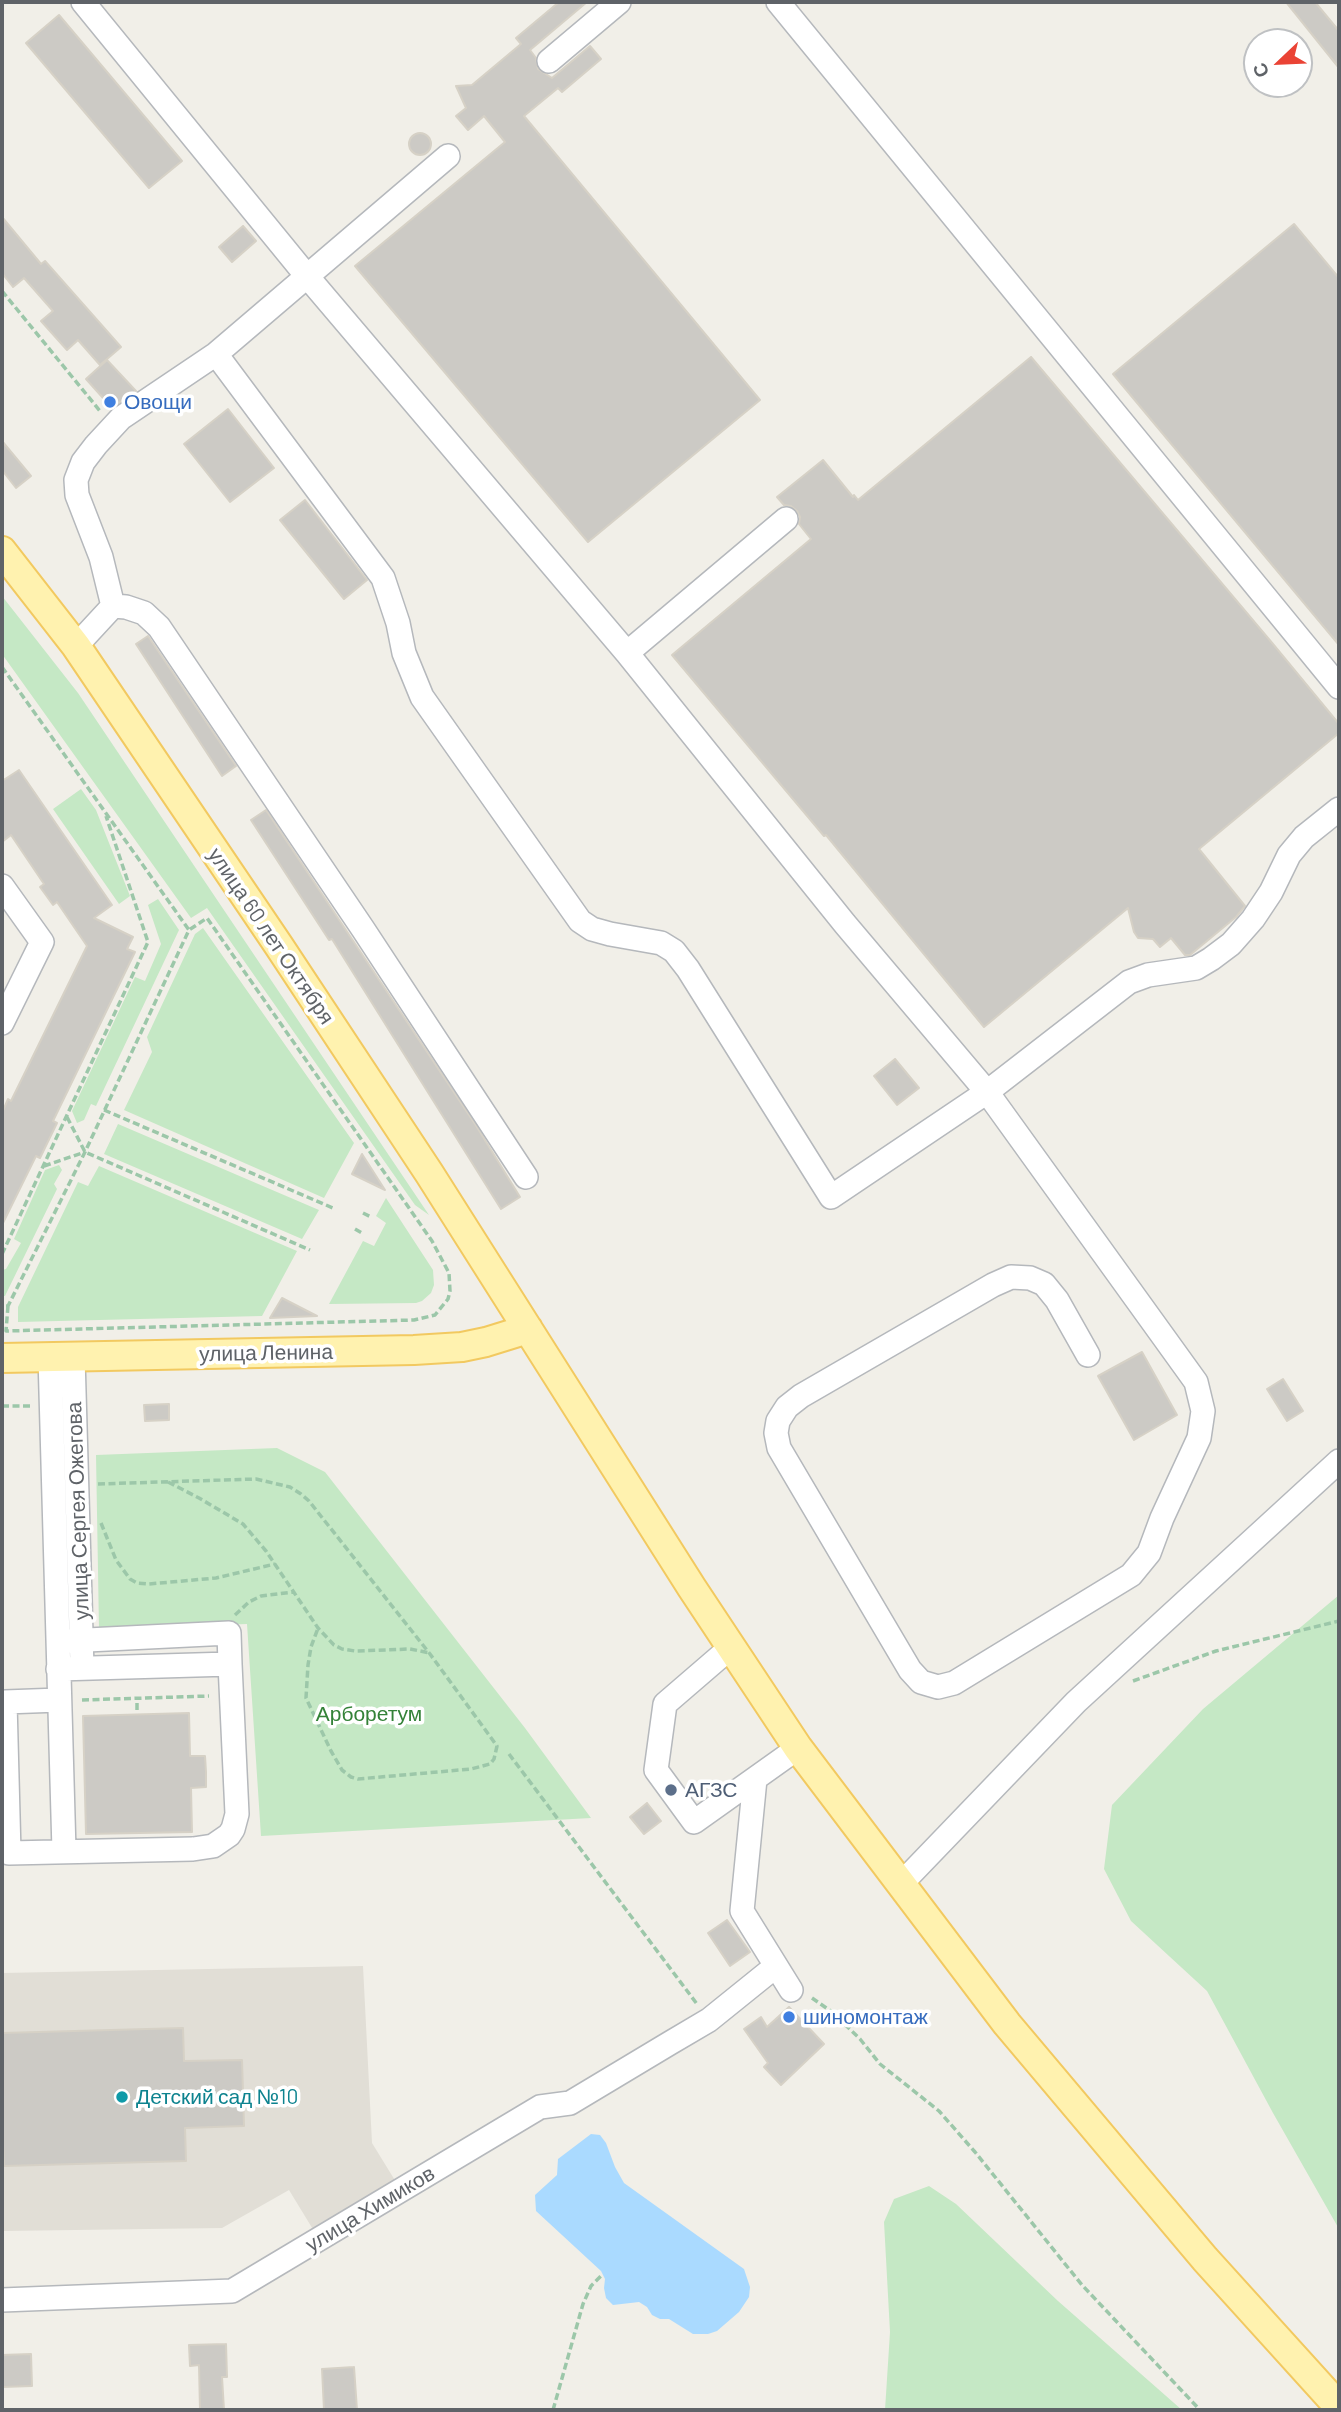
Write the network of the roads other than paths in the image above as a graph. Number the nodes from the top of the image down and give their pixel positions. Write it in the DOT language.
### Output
graph roads {
  1 [pos="83,2"];
  2 [pos="619,2"];
  3 [pos="778,2"];
  4 [pos="549,61"];
  5 [pos="448,156"];
  6 [pos="306,275"];
  7 [pos="216,354"];
  8 [pos="786,519"];
  9 [pos="2,551"];
  10 [pos="113,606"];
  11 [pos="76,646"];
  12 [pos="628,653"];
  13 [pos="1339,687"];
  14 [pos="1339,809"];
  15 [pos="2,886"];
  16 [pos="2,1023"];
  17 [pos="987,1092"];
  18 [pos="526,1177"];
  19 [pos="528,1329"];
  20 [pos="1088,1355"];
  21 [pos="61,1357"];
  22 [pos="2,1358"];
  23 [pos="1339,1461"];
  24 [pos="81,1640"];
  25 [pos="57,1642"];
  26 [pos="730,1648"];
  27 [pos="230,1664"];
  28 [pos="82,1668"];
  29 [pos="58,1669"];
  30 [pos="59,1700"];
  31 [pos="798,1748"];
  32 [pos="755,1779"];
  33 [pos="64,1851"];
  34 [pos="900,1885"];
  35 [pos="776,1966"];
  36 [pos="791,1990"];
  37 [pos="2,2300"];
  38 [pos="1339,2407"];
  1 -- 6 [label="street"];
  2 -- 4 [label="street"];
  3 -- 13 [label="street"];
  5 -- 6 [label="street"];
  6 -- 7 [label="street"];
  6 -- 12 [label="street"];
  7 -- 10 [label="street"];
  7 -- 17 [label="street"];
  8 -- 12 [label="street"];
  9 -- 11 [label="main road, улица 60 лет Октября"];
  10 -- 11 [label="street"];
  10 -- 18 [label="street"];
  11 -- 19 [label="main road, улица 60 лет Октября"];
  12 -- 17 [label="street"];
  14 -- 17 [label="street"];
  15 -- 16 [label="street"];
  17 -- 20 [label="street"];
  19 -- 21 [label="main road, улица Ленина"];
  19 -- 26 [label="main road, улица 60 лет Октября"];
  21 -- 22 [label="main road, улица Ленина"];
  21 -- 24 [label="street, улица Сергея Ожегова"];
  21 -- 25 [label="street, улица Сергея Ожегова"];
  23 -- 34 [label="street"];
  24 -- 25 [label="street, улица Сергея Ожегова"];
  24 -- 27 [label="street"];
  24 -- 28 [label="street"];
  25 -- 29 [label="street, улица Сергея Ожегова"];
  26 -- 31 [label="main road, улица 60 лет Октября"];
  26 -- 32 [label="street"];
  27 -- 28 [label="street"];
  27 -- 33 [label="street"];
  28 -- 29 [label="street"];
  29 -- 30 [label="street, улица Сергея Ожегова"];
  30 -- 33 [label="street, улица Сергея Ожегова"];
  30 -- 33 [label="street"];
  31 -- 32 [label="street"];
  31 -- 34 [label="main road, улица 60 лет Октября"];
  32 -- 35 [label="street"];
  34 -- 38 [label="main road, улица 60 лет Октября"];
  35 -- 36 [label="street"];
  35 -- 37 [label="street, улица Химиков"];
}
